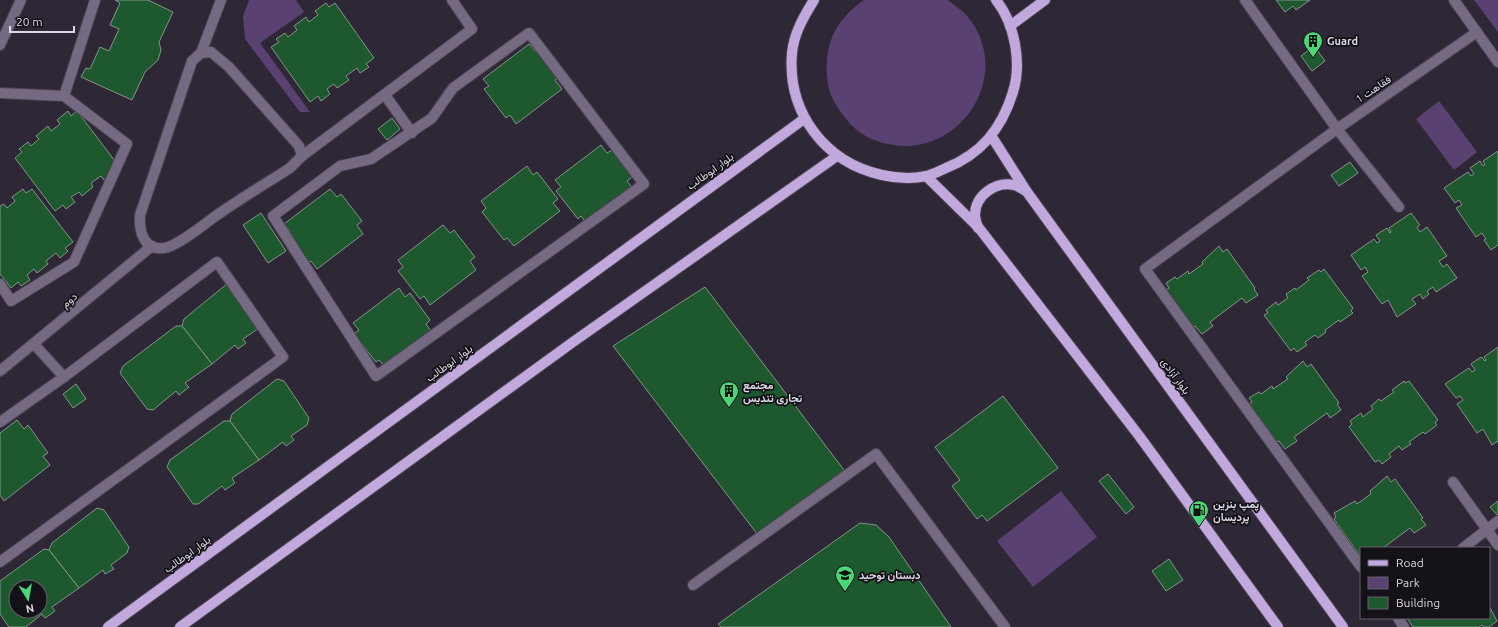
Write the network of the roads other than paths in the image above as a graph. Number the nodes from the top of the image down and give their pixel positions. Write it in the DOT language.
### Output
graph roads {
  1 [pos="21,0"];
  2 [pos="95,0"];
  3 [pos="221,0"];
  4 [pos="452,0"];
  5 [pos="814,0"];
  6 [pos="996,0"];
  7 [pos="1045,0"];
  8 [pos="1245,0"];
  9 [pos="1454,0"];
  10 [pos="1010,26"];
  11 [pos="1477,32"];
  12 [pos="0,45"];
  13 [pos="201,53"];
  14 [pos="1498,62"];
  15 [pos="0,93"];
  16 [pos="385,95"];
  17 [pos="64,96"];
  18 [pos="804,118"];
  19 [pos="1336,129"];
  20 [pos="412,132"];
  21 [pos="992,137"];
  22 [pos="302,156"];
  23 [pos="837,156"];
  24 [pos="926,176"];
  25 [pos="1027,192"];
  26 [pos="1399,208"];
  27 [pos="978,228"];
  28 [pos="152,246"];
  29 [pos="0,284"];
  30 [pos="34,344"];
  31 [pos="0,370"];
  32 [pos="64,377"];
  33 [pos="0,422"];
  34 [pos="1453,482"];
  35 [pos="1498,521"];
  36 [pos="1487,529"];
  37 [pos="1498,544"];
  38 [pos="1464,547"];
  39 [pos="0,562"];
  40 [pos="1360,566"];
  41 [pos="693,585"];
  42 [pos="108,627"];
  43 [pos="180,627"];
  44 [pos="1005,627"];
  45 [pos="1278,627"];
  46 [pos="1343,627"];
  1 -- 12 [label="street"];
  2 -- 17 [label="street"];
  3 -- 13 [label="street"];
  4 -- 16 [label="street"];
  5 -- 18 [label="main road"];
  6 -- 10 [label="main road"];
  7 -- 10 [label="main road"];
  8 -- 19 [label="street"];
  9 -- 11 [label="street"];
  10 -- 21 [label="main road"];
  11 -- 14 [label="street"];
  11 -- 19 [label="street, فقاهت 1"];
  13 -- 22 [label="street"];
  13 -- 28 [label="street"];
  15 -- 17 [label="street"];
  16 -- 20 [label="street"];
  16 -- 22 [label="street"];
  17 -- 29 [label="street"];
  18 -- 23 [label="main road"];
  18 -- 42 [label="main road, بلوار ابوطالب"];
  19 -- 26 [label="street"];
  19 -- 40 [label="street, فقاهت 1"];
  20 -- 20 [label="street"];
  21 -- 24 [label="main road"];
  21 -- 25 [label="main road, بلوار آزادی"];
  22 -- 28 [label="street"];
  23 -- 24 [label="main road"];
  23 -- 43 [label="main road"];
  24 -- 27 [label="main road"];
  25 -- 27 [label="main road"];
  25 -- 46 [label="main road, بلوار آزادی"];
  27 -- 45 [label="main road"];
  28 -- 30 [label="street, دوم"];
  30 -- 31 [label="street, دوم"];
  30 -- 32 [label="street"];
  32 -- 33 [label="street"];
  32 -- 39 [label="street"];
  34 -- 36 [label="street"];
  35 -- 36 [label="street"];
  36 -- 37 [label="street"];
  36 -- 38 [label="street"];
  41 -- 44 [label="street"];
}
